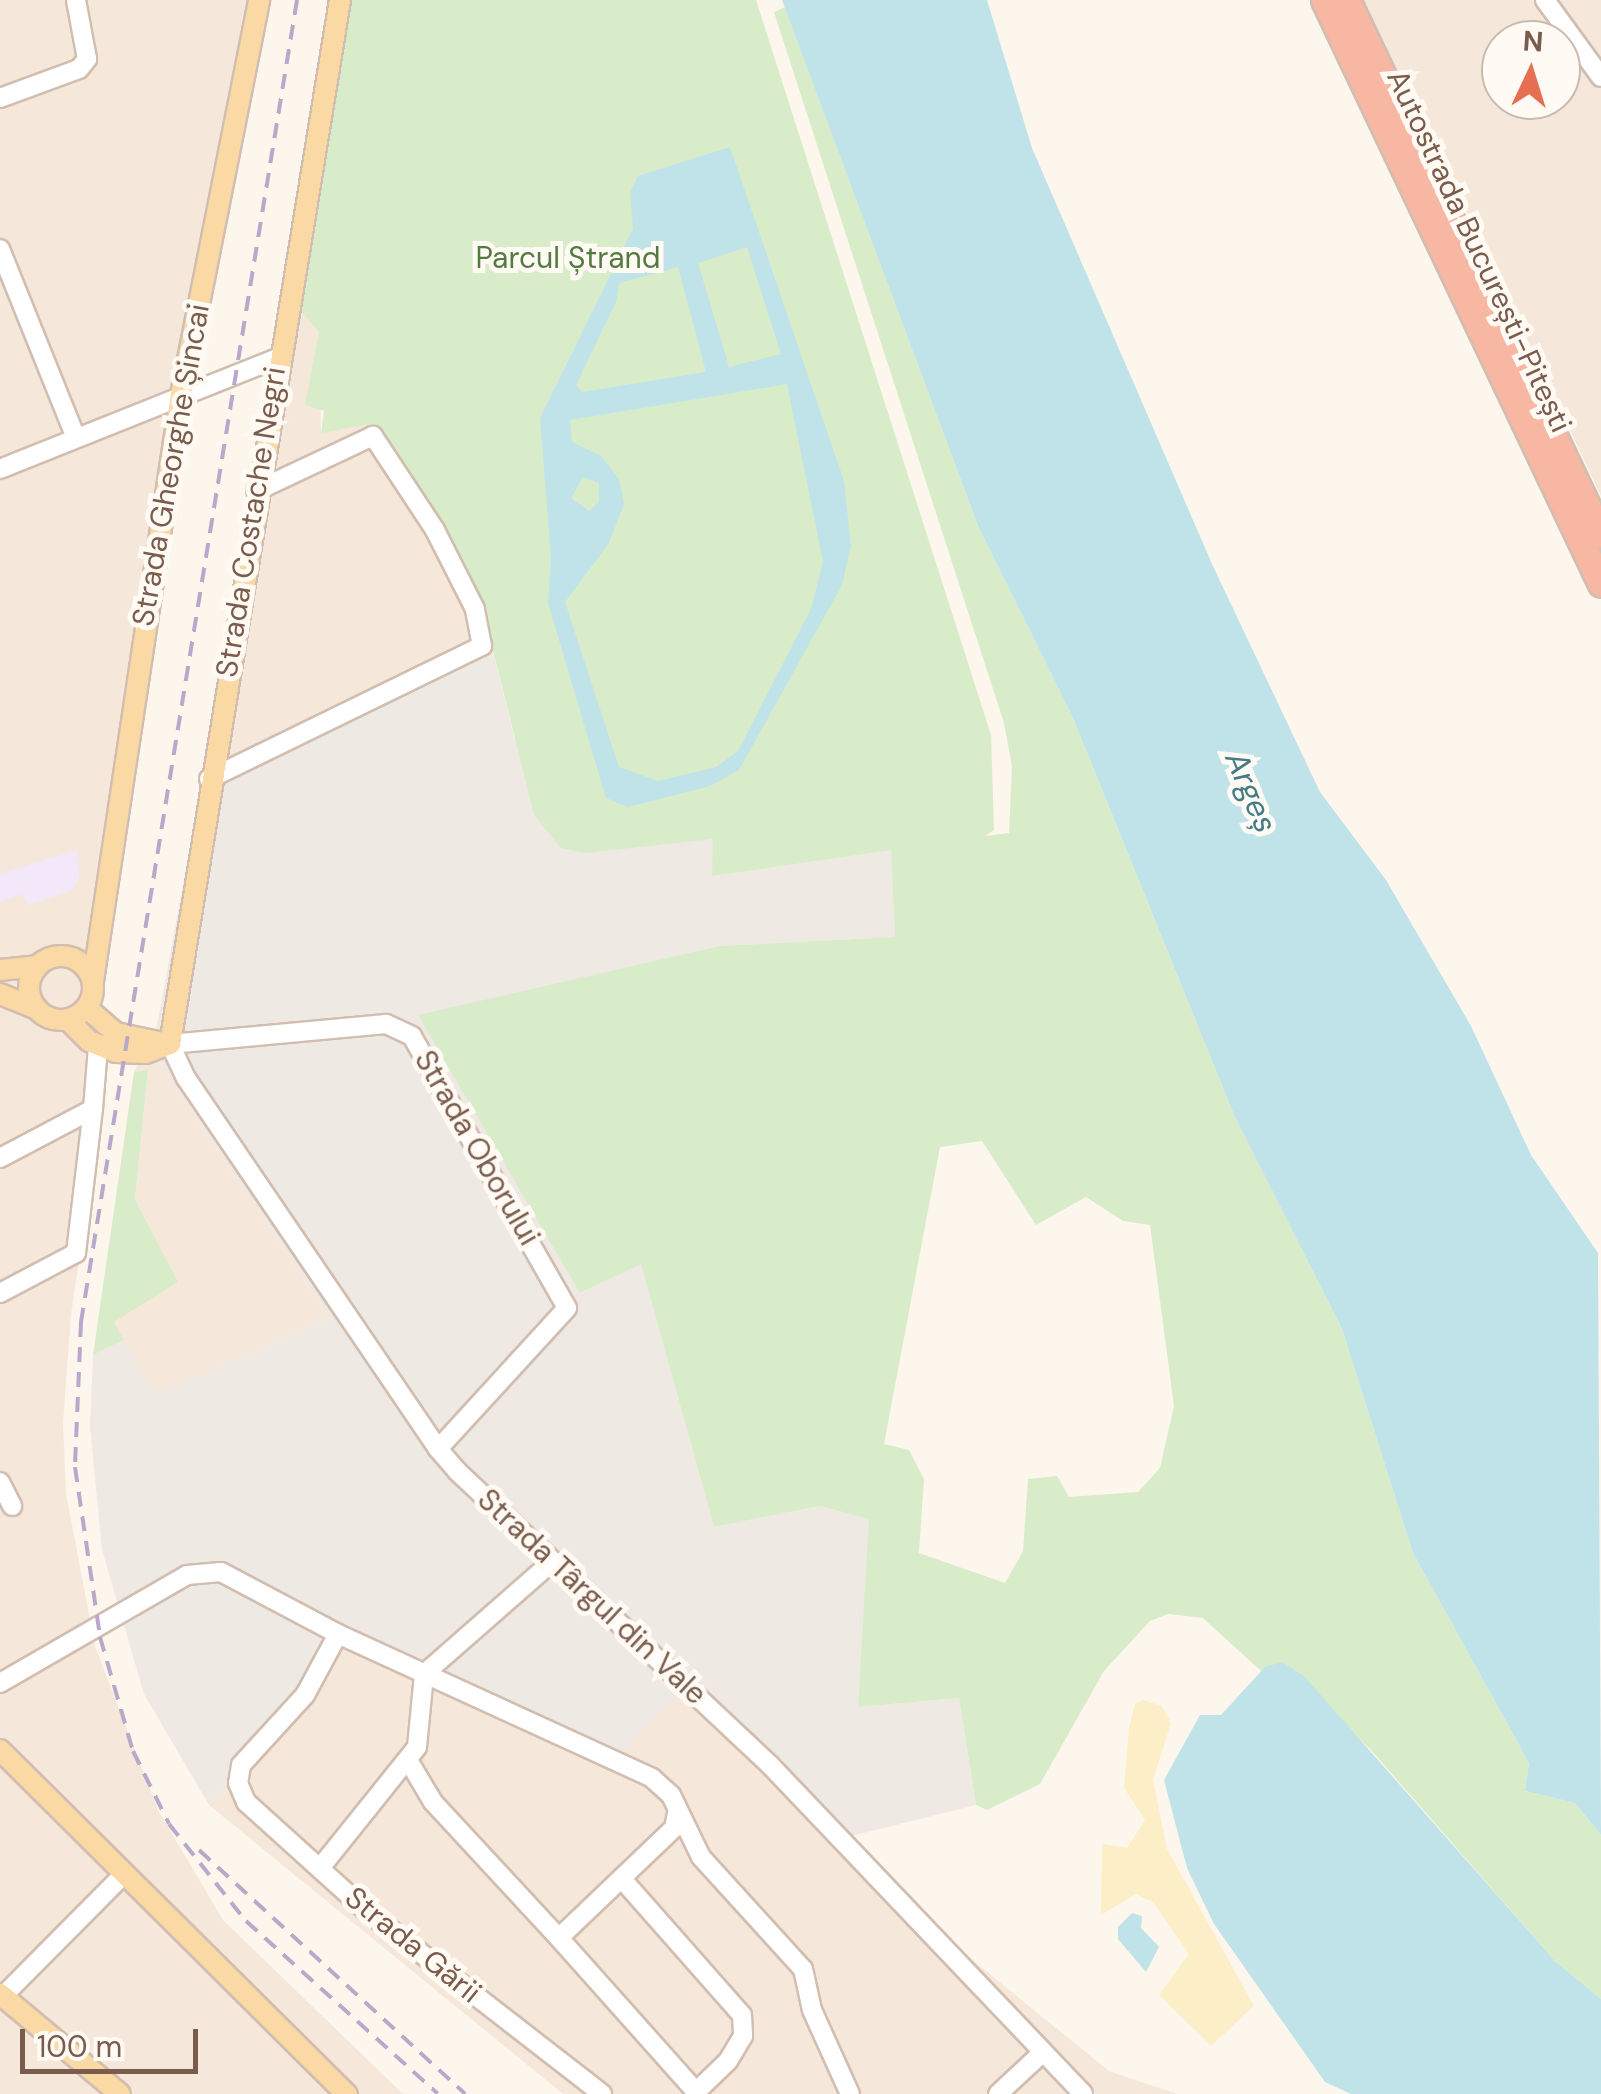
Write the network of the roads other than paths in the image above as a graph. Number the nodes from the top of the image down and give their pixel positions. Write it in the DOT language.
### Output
graph roads {
  1 [pos="76,0"];
  2 [pos="259,0"];
  3 [pos="340,0"];
  4 [pos="1324,0"];
  5 [pos="1347,0"];
  6 [pos="1545,0"];
  7 [pos="1601,77"];
  8 [pos="0,98"];
  9 [pos="0,248"];
  10 [pos="278,358"];
  11 [pos="182,395"];
  12 [pos="75,436"];
  13 [pos="0,469"];
  14 [pos="256,492"];
  15 [pos="1601,535"];
  16 [pos="1601,584"];
  17 [pos="209,779"];
  18 [pos="100,932"];
  19 [pos="73,958"];
  20 [pos="37,966"];
  21 [pos="0,970"];
  22 [pos="93,981"];
  23 [pos="0,994"];
  24 [pos="87,1008"];
  25 [pos="36,1009"];
  26 [pos="68,1020"];
  27 [pos="170,1044"];
  28 [pos="98,1046"];
  29 [pos="93,1109"];
  30 [pos="0,1158"];
  31 [pos="0,1294"];
  32 [pos="438,1449"];
  33 [pos="0,1482"];
  34 [pos="12,1506"];
  35 [pos="552,1562"];
  36 [pos="338,1634"];
  37 [pos="424,1674"];
  38 [pos="0,1682"];
  39 [pos="0,1750"];
  40 [pos="408,1760"];
  41 [pos="678,1812"];
  42 [pos="320,1868"];
  43 [pos="124,1874"];
  44 [pos="622,1879"];
  45 [pos="559,1938"];
  46 [pos="2,1995"];
  47 [pos="1042,2053"];
  48 [pos="697,2093"];
  49 [pos="120,2094"];
  50 [pos="347,2094"];
  51 [pos="602,2094"];
  52 [pos="850,2094"];
  53 [pos="998,2094"];
  54 [pos="1081,2094"];
  1 -- 8 [label="street"];
  2 -- 11 [label="main road, Strada Gheorghe Șincai"];
  3 -- 10 [label="main road, Strada Costache Negri"];
  4 -- 16 [label="highway, Autostrada București-Pitești"];
  5 -- 15 [label="highway, Autostrada București-Pitești"];
  6 -- 7 [label="street"];
  9 -- 12 [label="street"];
  10 -- 11 [label="street"];
  10 -- 14 [label="main road, Strada Costache Negri"];
  11 -- 12 [label="street"];
  11 -- 18 [label="main road, Strada Gheorghe Șincai"];
  12 -- 13 [label="street"];
  14 -- 17 [label="main road, Strada Costache Negri"];
  14 -- 17 [label="street"];
  17 -- 27 [label="main road, Strada Costache Negri"];
  18 -- 19 [label="main road"];
  18 -- 22 [label="main road, Strada Gheorghe Șincai"];
  19 -- 20 [label="main road"];
  19 -- 22 [label="main road"];
  20 -- 21 [label="main road"];
  20 -- 25 [label="main road"];
  22 -- 24 [label="main road"];
  23 -- 25 [label="main road"];
  24 -- 26 [label="main road"];
  24 -- 27 [label="main road"];
  25 -- 26 [label="main road"];
  26 -- 28 [label="main road"];
  27 -- 28 [label="main road"];
  27 -- 32 [label="street, Strada Târgul din Vale"];
  27 -- 32 [label="street, Strada Oborului"];
  28 -- 29 [label="street"];
  29 -- 30 [label="street"];
  29 -- 31 [label="street"];
  32 -- 35 [label="street, Strada Târgul din Vale"];
  33 -- 34 [label="street"];
  35 -- 37 [label="street"];
  35 -- 47 [label="street, Strada Târgul din Vale"];
  36 -- 37 [label="street"];
  36 -- 38 [label="street"];
  36 -- 42 [label="street, Strada Gării"];
  37 -- 40 [label="street"];
  37 -- 41 [label="street"];
  39 -- 43 [label="main road"];
  40 -- 42 [label="street"];
  40 -- 45 [label="street"];
  41 -- 44 [label="street"];
  41 -- 52 [label="street"];
  42 -- 51 [label="street, Strada Gării"];
  43 -- 46 [label="street"];
  43 -- 50 [label="main road"];
  44 -- 45 [label="street"];
  44 -- 48 [label="street"];
  45 -- 48 [label="street"];
  46 -- 49 [label="main road"];
  47 -- 53 [label="street"];
  47 -- 54 [label="street, Strada Târgul din Vale"];
}
